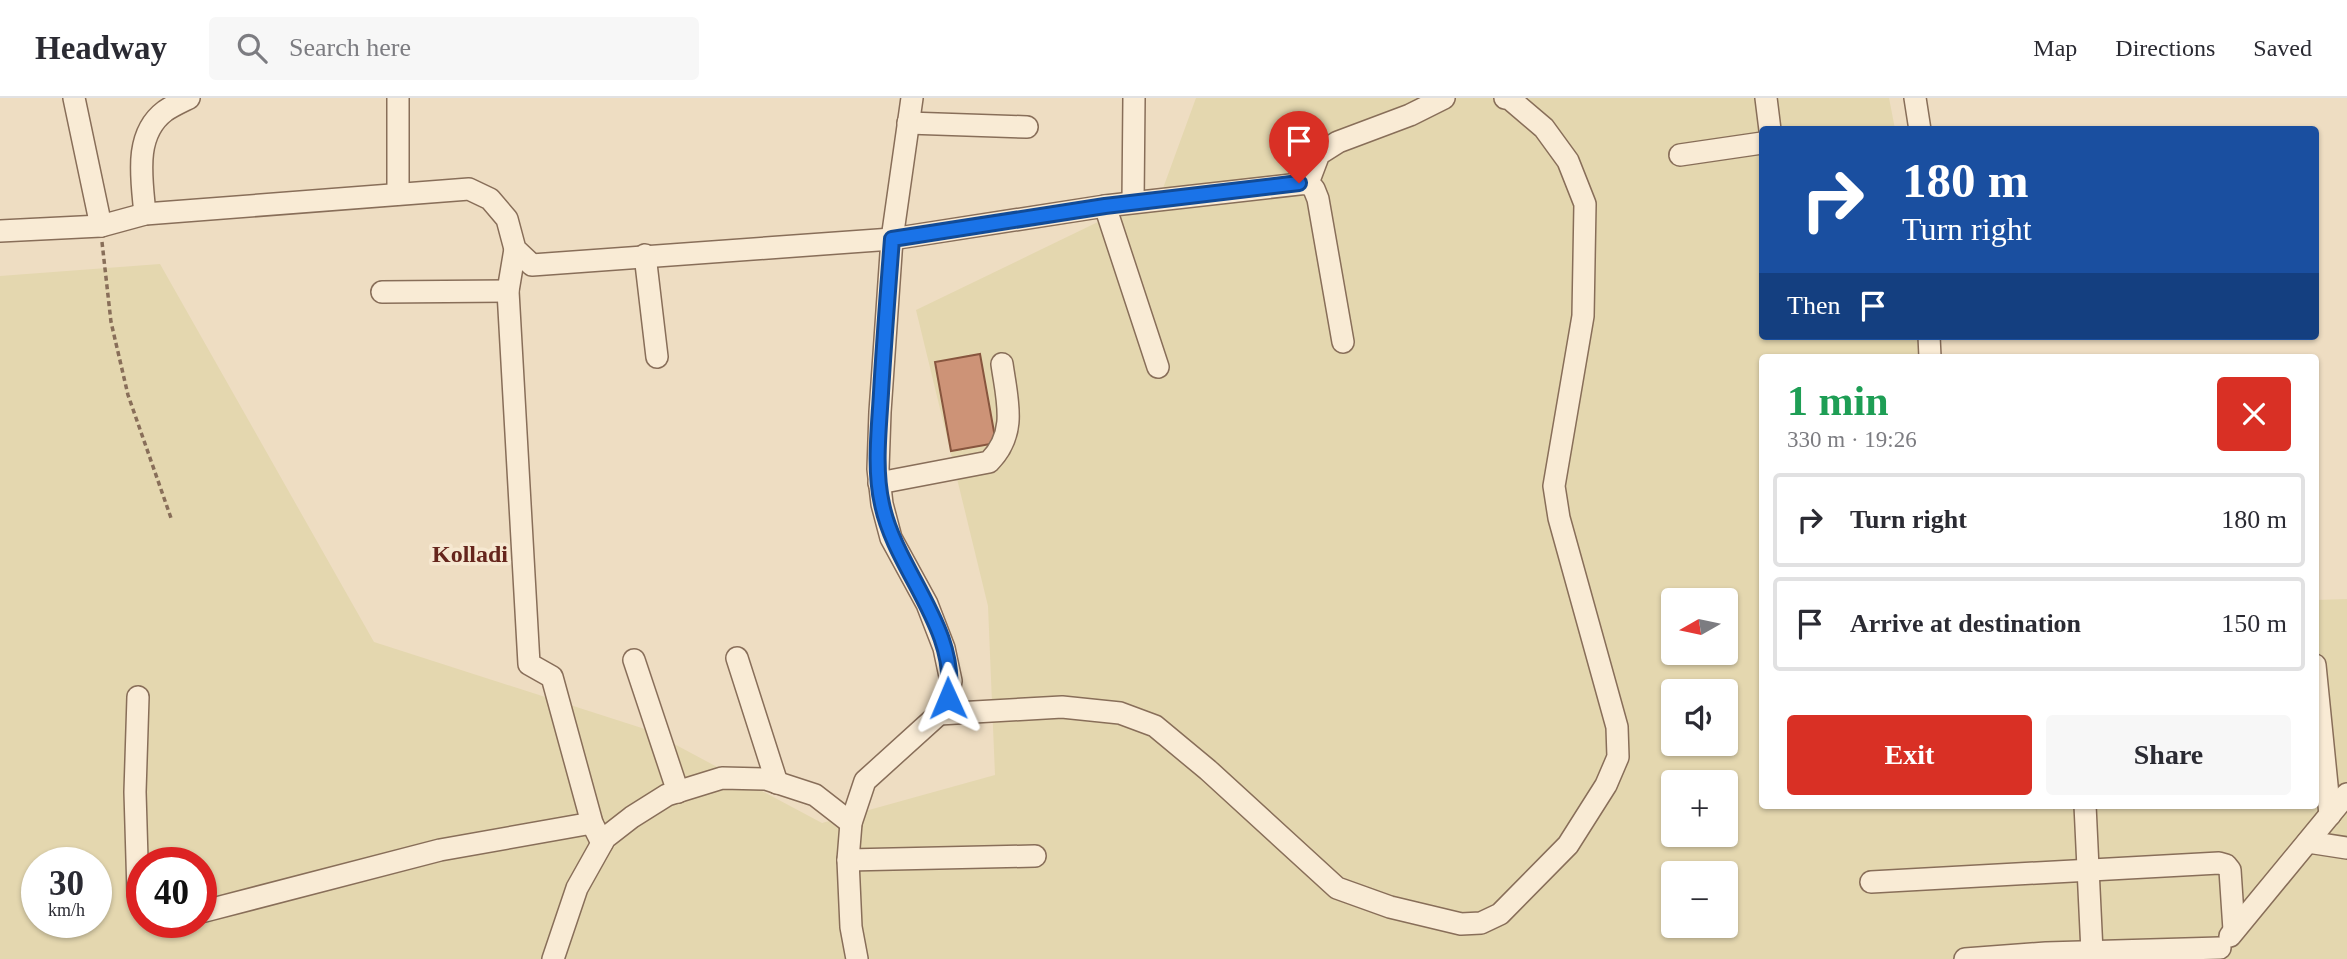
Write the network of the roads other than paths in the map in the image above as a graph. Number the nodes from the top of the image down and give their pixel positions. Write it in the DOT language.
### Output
graph roads {
  1 [pos="74,98"];
  2 [pos="189,98"];
  3 [pos="398,98"];
  4 [pos="912,98"];
  5 [pos="1134,98"];
  6 [pos="1444,98"];
  7 [pos="1505,98"];
  8 [pos="1766,98"];
  9 [pos="1915,98"];
  10 [pos="908,123"];
  11 [pos="1770,126"];
  12 [pos="1919,126"];
  13 [pos="1027,127"];
  14 [pos="1759,143"];
  15 [pos="1680,155"];
  16 [pos="1308,183"];
  17 [pos="398,194"];
  18 [pos="1133,202"];
  19 [pos="1105,206"];
  20 [pos="145,214"];
  21 [pos="101,226"];
  22 [pos="0,231"];
  23 [pos="892,239"];
  24 [pos="514,249"];
  25 [pos="645,256"];
  26 [pos="508,291"];
  27 [pos="382,292"];
  28 [pos="1343,342"];
  29 [pos="657,357"];
  30 [pos="1002,364"];
  31 [pos="1158,367"];
  32 [pos="880,483"];
  33 [pos="737,658"];
  34 [pos="634,660"];
  35 [pos="138,697"];
  36 [pos="2319,705"];
  37 [pos="939,714"];
  38 [pos="778,783"];
  39 [pos="678,792"];
  40 [pos="2347,794"];
  41 [pos="2085,809"];
  42 [pos="2330,815"];
  43 [pos="592,823"];
  44 [pos="851,823"];
  45 [pos="2308,842"];
  46 [pos="602,843"];
  47 [pos="137,847"];
  48 [pos="2347,848"];
  49 [pos="1035,856"];
  50 [pos="848,860"];
  51 [pos="2088,868"];
  52 [pos="1871,882"];
  53 [pos="217,908"];
  54 [pos="2234,930"];
  55 [pos="2092,952"];
  56 [pos="2216,953"];
  57 [pos="553,959"];
  58 [pos="857,959"];
  59 [pos="1965,959"];
  1 -- 21 [label="street"];
  2 -- 20 [label="street"];
  3 -- 17 [label="street"];
  4 -- 10 [label="street"];
  5 -- 18 [label="street"];
  6 -- 16 [label="street"];
  7 -- 37 [label="street"];
  8 -- 11 [label="street"];
  9 -- 12 [label="street"];
  10 -- 13 [label="street"];
  10 -- 23 [label="street"];
  14 -- 15 [label="street"];
  16 -- 18 [label="street"];
  16 -- 28 [label="street"];
  17 -- 20 [label="street"];
  17 -- 24 [label="street"];
  18 -- 19 [label="street"];
  19 -- 23 [label="street"];
  19 -- 31 [label="street"];
  20 -- 21 [label="street"];
  21 -- 22 [label="street"];
  23 -- 25 [label="street"];
  23 -- 32 [label="street"];
  24 -- 25 [label="street"];
  24 -- 26 [label="street"];
  25 -- 29 [label="street"];
  26 -- 27 [label="street"];
  26 -- 43 [label="street"];
  30 -- 32 [label="street"];
  32 -- 37 [label="street"];
  33 -- 38 [label="street"];
  34 -- 39 [label="street"];
  35 -- 47 [label="street"];
  36 -- 42 [label="street"];
  37 -- 44 [label="street"];
  38 -- 39 [label="street"];
  38 -- 44 [label="street"];
  39 -- 46 [label="street"];
  40 -- 42 [label="street"];
  41 -- 51 [label="street"];
  42 -- 45 [label="street"];
  43 -- 46 [label="street"];
  43 -- 53 [label="street"];
  44 -- 50 [label="street"];
  45 -- 48 [label="street"];
  45 -- 54 [label="street"];
  46 -- 57 [label="street"];
  49 -- 50 [label="street"];
  50 -- 58 [label="street"];
  51 -- 52 [label="street"];
  51 -- 54 [label="street"];
  51 -- 55 [label="street"];
  54 -- 56 [label="street"];
  55 -- 56 [label="street"];
  55 -- 59 [label="street"];
}
